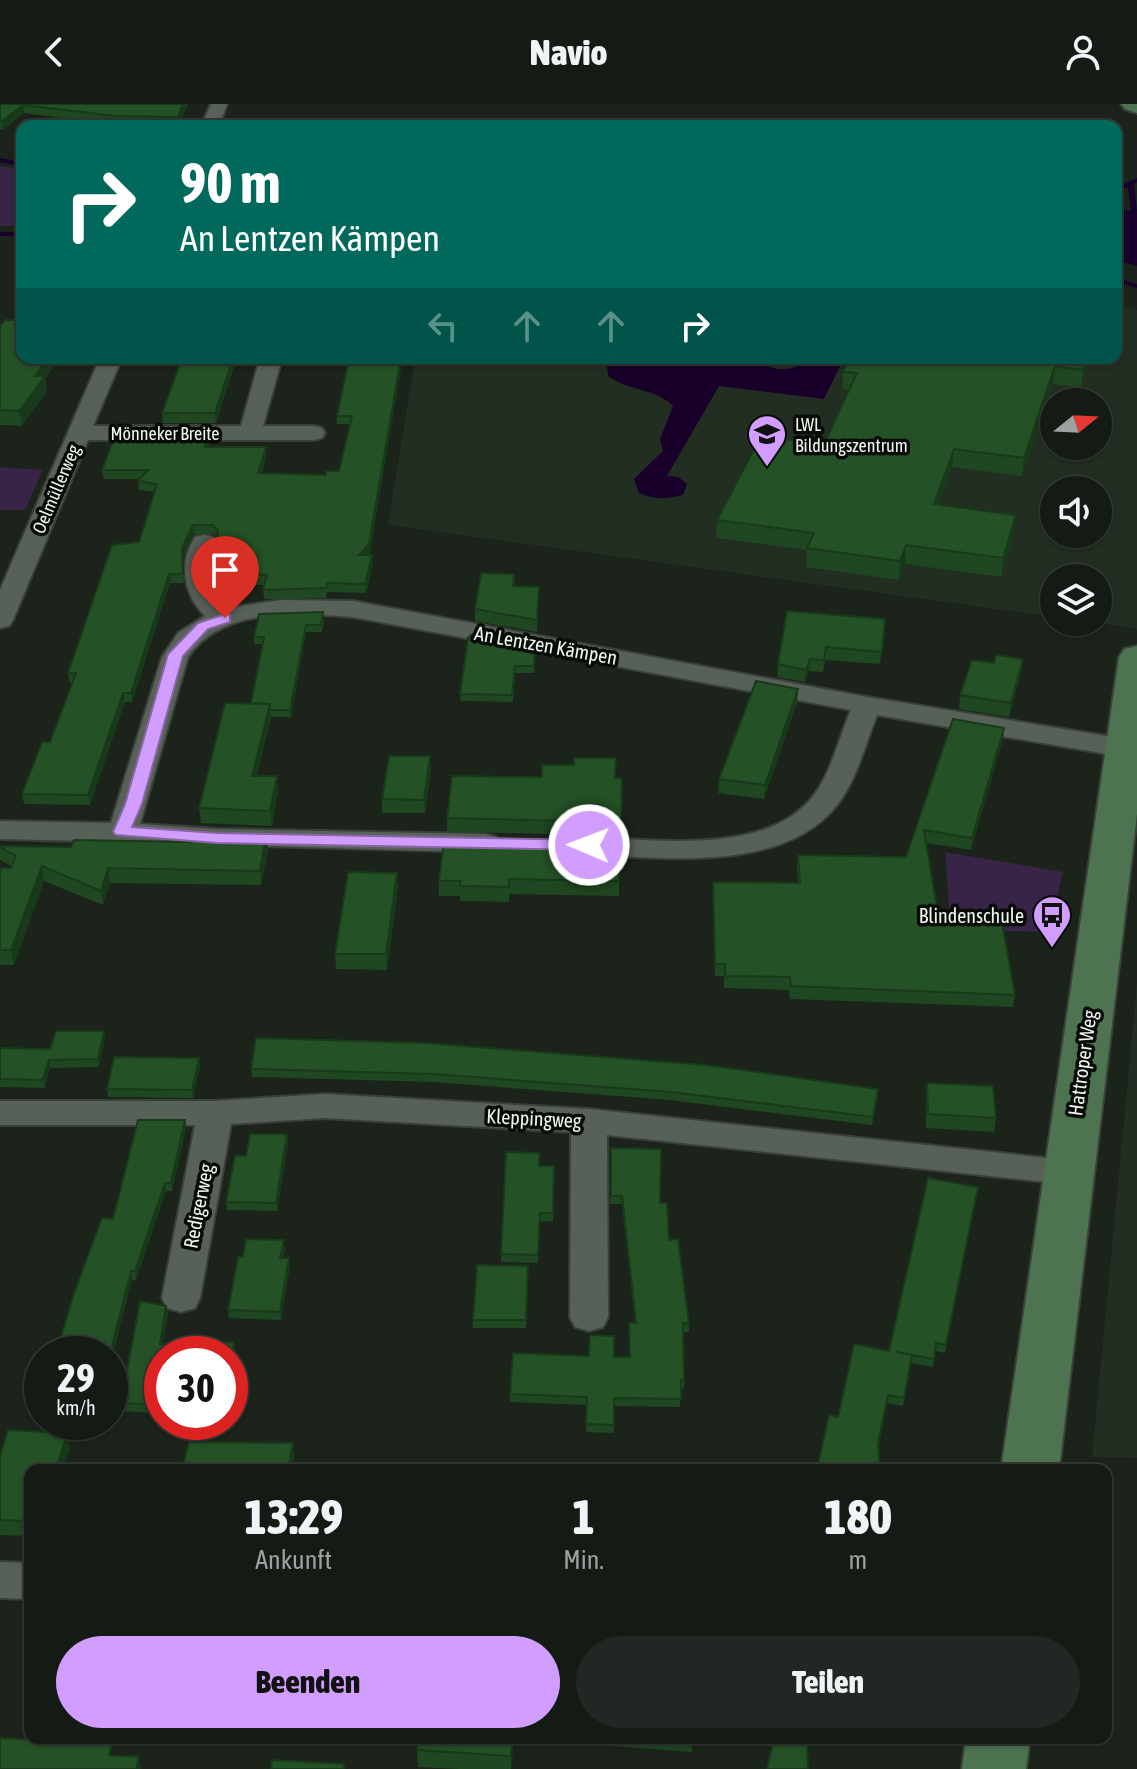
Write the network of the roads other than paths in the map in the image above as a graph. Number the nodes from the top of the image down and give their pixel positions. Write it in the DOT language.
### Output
graph roads {
  1 [pos="108,364"];
  2 [pos="269,364"];
  3 [pos="79,433"];
  4 [pos="250,433"];
  5 [pos="314,433"];
  6 [pos="204,542"];
  7 [pos="225,618"];
  8 [pos="0,620"];
  9 [pos="1137,657"];
  10 [pos="867,705"];
  11 [pos="1125,748"];
  12 [pos="0,830"];
  13 [pos="122,832"];
  14 [pos="507,843"];
  15 [pos="553,844"];
  16 [pos="0,1113"];
  17 [pos="215,1113"];
  18 [pos="589,1121"];
  19 [pos="1066,1172"];
  20 [pos="181,1298"];
  21 [pos="589,1317"];
  22 [pos="1031,1464"];
  23 [pos="0,1580"];
  24 [pos="24,1581"];
  25 [pos="997,1744"];
  26 [pos="994,1769"];
  1 -- 3 [label="street, Oelmüllerweg"];
  2 -- 4 [label="street"];
  3 -- 4 [label="street, Mönneker Breite"];
  3 -- 8 [label="street, Oelmüllerweg"];
  4 -- 5 [label="street, Mönneker Breite"];
  6 -- 7 [label="street"];
  7 -- 10 [label="street, An Lentzen Kämpen"];
  7 -- 13 [label="street, An Lentzen Kämpen"];
  9 -- 11 [label="main road, Hattroper Weg"];
  10 -- 11 [label="street, An Lentzen Kämpen"];
  10 -- 15 [label="street"];
  11 -- 19 [label="main road, Hattroper Weg"];
  12 -- 13 [label="street"];
  13 -- 14 [label="street"];
  16 -- 17 [label="street, Kleppingweg"];
  17 -- 18 [label="street, Kleppingweg"];
  17 -- 20 [label="street, Redigerweg"];
  18 -- 19 [label="street, Kleppingweg"];
  18 -- 21 [label="street"];
  19 -- 22 [label="main road, Hattroper Weg"];
  23 -- 24 [label="street"];
  25 -- 26 [label="main road"];
}
